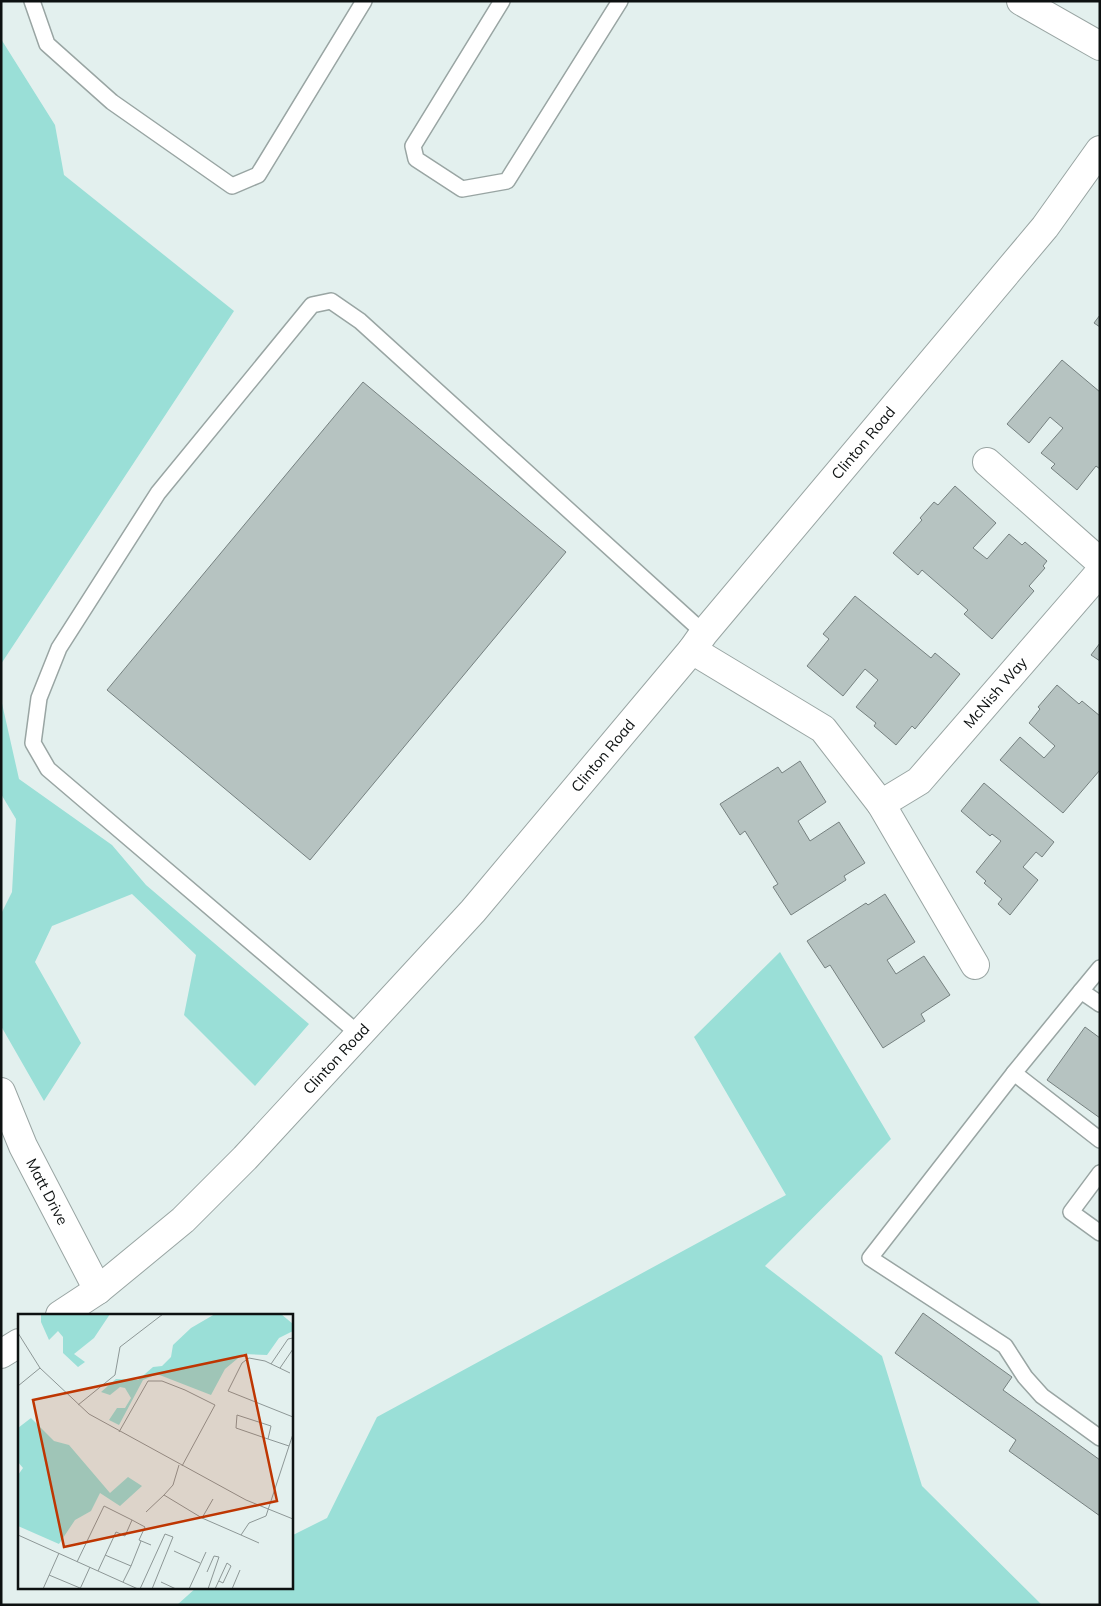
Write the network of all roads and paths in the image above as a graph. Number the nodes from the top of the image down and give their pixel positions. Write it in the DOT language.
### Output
graph roads {
  1 [pos="32,1"];
  2 [pos="364,1"];
  3 [pos="502,1"];
  4 [pos="620,1"];
  5 [pos="1021,1"];
  6 [pos="1100,46"];
  7 [pos="1100,150"];
  8 [pos="988,462"];
  9 [pos="1100,562"];
  10 [pos="1100,572"];
  11 [pos="698,641"];
  12 [pos="881,804"];
  13 [pos="975,965"];
  14 [pos="1100,968"];
  15 [pos="1082,991"];
  16 [pos="1100,1004"];
  17 [pos="360,1035"];
  18 [pos="1014,1073"];
  19 [pos="1,1092"];
  20 [pos="1100,1140"];
  21 [pos="1100,1174"];
  22 [pos="1100,1233"];
  23 [pos="98,1290"];
  24 [pos="62,1314"];
  25 [pos="18,1344"];
  26 [pos="1,1354"];
  27 [pos="1100,1438"];
  1 -- 2 [label="lane"];
  3 -- 4 [label="lane"];
  5 -- 6 [label="street"];
  7 -- 11 [label="street, Clinton Road"];
  8 -- 9 [label="street"];
  10 -- 12 [label="street, McNish Way"];
  11 -- 12 [label="street"];
  11 -- 17 [label="street, Clinton Road"];
  11 -- 17 [label="lane"];
  12 -- 13 [label="street"];
  14 -- 15 [label="lane"];
  15 -- 16 [label="lane"];
  15 -- 18 [label="lane"];
  17 -- 23 [label="street, Clinton Road"];
  18 -- 20 [label="lane"];
  18 -- 27 [label="lane"];
  19 -- 23 [label="street, Matt Drive"];
  21 -- 22 [label="lane"];
  23 -- 24 [label="street, Clinton Road"];
  25 -- 26 [label="street"];
}
